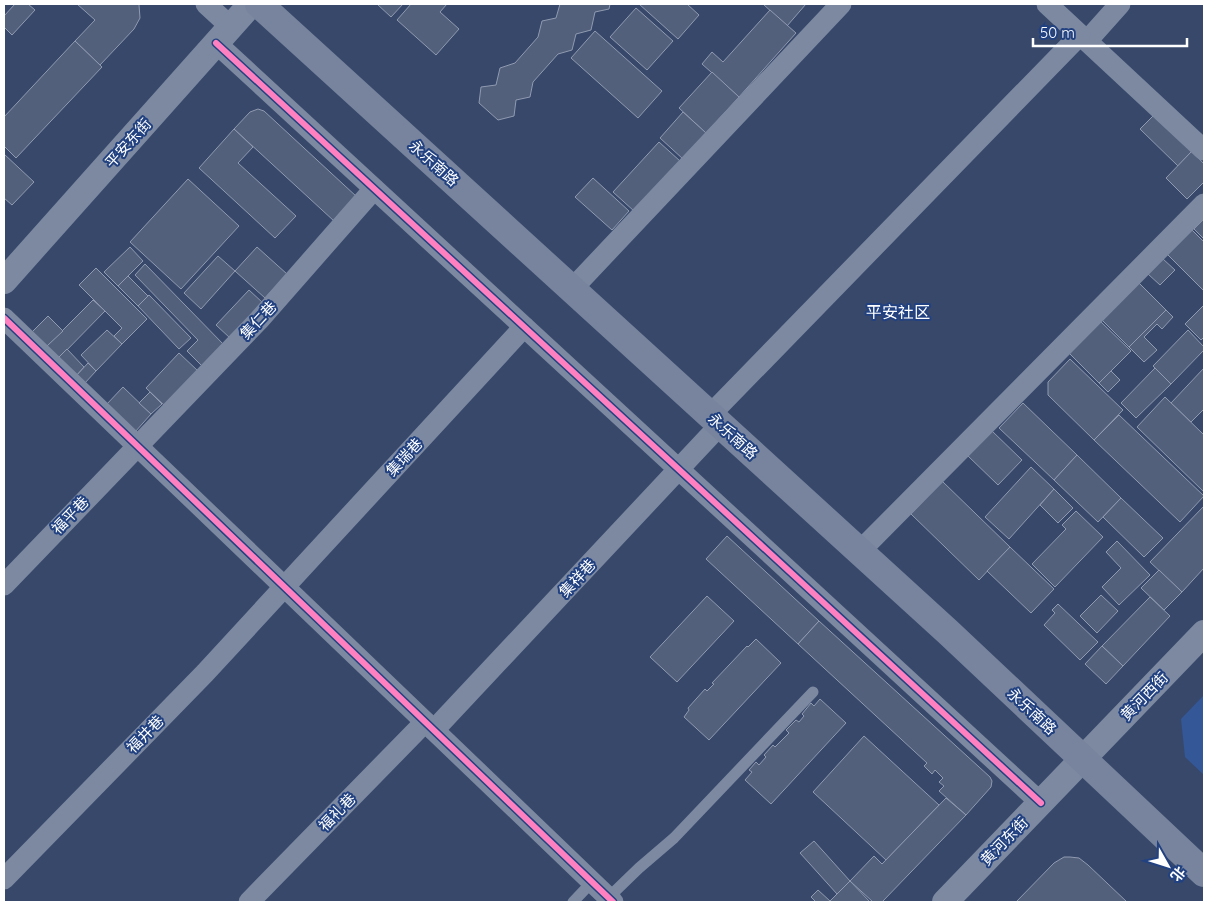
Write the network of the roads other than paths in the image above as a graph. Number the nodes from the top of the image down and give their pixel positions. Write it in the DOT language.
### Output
graph roads {
  1 [pos="206,4"];
  2 [pos="251,4"];
  3 [pos="259,4"];
  4 [pos="841,4"];
  5 [pos="1047,4"];
  6 [pos="1120,4"];
  7 [pos="224,35"];
  8 [pos="1084,38"];
  9 [pos="1204,150"];
  10 [pos="374,189"];
  11 [pos="1204,204"];
  12 [pos="4,281"];
  13 [pos="572,289"];
  14 [pos="4,318"];
  15 [pos="524,327"];
  16 [pos="715,420"];
  17 [pos="137,446"];
  18 [pos="678,469"];
  19 [pos="860,552"];
  20 [pos="4,585"];
  21 [pos="284,587"];
  22 [pos="1204,633"];
  23 [pos="813,692"];
  24 [pos="430,726"];
  25 [pos="1083,759"];
  26 [pos="1041,803"];
  27 [pos="1204,873"];
  28 [pos="4,879"];
  29 [pos="592,882"];
  30 [pos="611,900"];
  31 [pos="249,902"];
  32 [pos="573,902"];
  33 [pos="945,902"];
  1 -- 7 [label="street"];
  2 -- 7 [label="street, 平安东街"];
  3 -- 13 [label="main road, 永乐南路"];
  4 -- 13 [label="street"];
  5 -- 8 [label="street"];
  6 -- 8 [label="street, 集祥巷"];
  7 -- 10 [label="street"];
  7 -- 12 [label="street, 平安东街"];
  8 -- 9 [label="street"];
  8 -- 16 [label="street, 集祥巷"];
  10 -- 15 [label="street"];
  10 -- 17 [label="street, 集仁巷"];
  11 -- 19 [label="street"];
  13 -- 16 [label="main road, 永乐南路"];
  14 -- 17 [label="street"];
  15 -- 18 [label="street"];
  15 -- 21 [label="street, 集瑞巷"];
  16 -- 18 [label="street, 集祥巷"];
  16 -- 19 [label="main road, 永乐南路"];
  17 -- 20 [label="street, 福平巷"];
  17 -- 21 [label="street"];
  18 -- 24 [label="street, 集祥巷"];
  18 -- 26 [label="street"];
  19 -- 25 [label="main road, 永乐南路"];
  21 -- 24 [label="street"];
  21 -- 28 [label="street, 福井巷"];
  22 -- 25 [label="street, 黄河西街"];
  23 -- 30 [label="lane"];
  24 -- 29 [label="street"];
  24 -- 31 [label="street, 福礼巷"];
  25 -- 26 [label="street, 黄河东街"];
  25 -- 27 [label="main road, 永乐南路"];
  26 -- 33 [label="street, 黄河东街"];
  29 -- 30 [label="street"];
  29 -- 32 [label="lane"];
}
